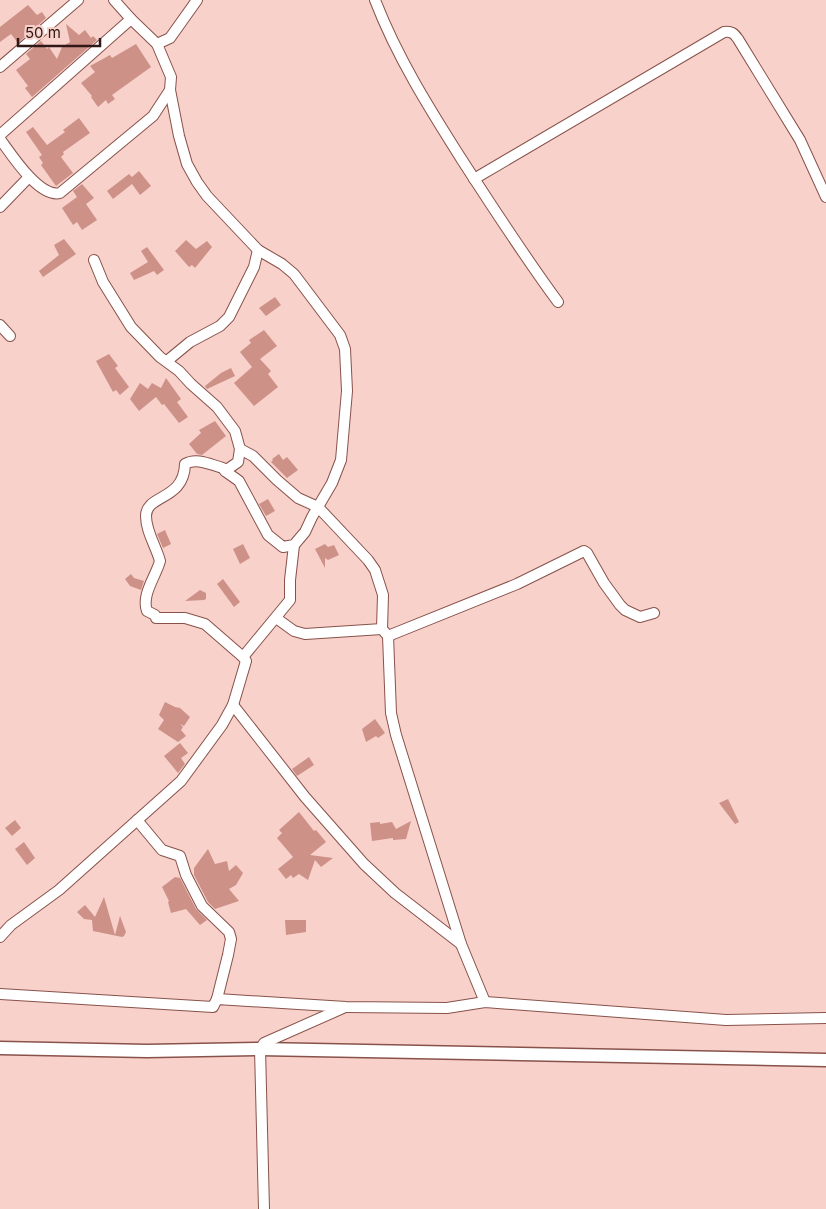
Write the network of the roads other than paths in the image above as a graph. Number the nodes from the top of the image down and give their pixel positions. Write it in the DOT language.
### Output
graph roads {
  1 [pos="78,0"];
  2 [pos="114,0"];
  3 [pos="197,0"];
  4 [pos="375,0"];
  5 [pos="131,19"];
  6 [pos="157,44"];
  7 [pos="0,67"];
  8 [pos="170,90"];
  9 [pos="0,135"];
  10 [pos="0,140"];
  11 [pos="29,177"];
  12 [pos="474,179"];
  13 [pos="826,197"];
  14 [pos="0,207"];
  15 [pos="258,250"];
  16 [pos="94,260"];
  17 [pos="558,302"];
  18 [pos="0,325"];
  19 [pos="10,336"];
  20 [pos="166,361"];
  21 [pos="240,449"];
  22 [pos="224,471"];
  23 [pos="318,507"];
  24 [pos="294,545"];
  25 [pos="654,613"];
  26 [pos="276,618"];
  27 [pos="385,633"];
  28 [pos="243,656"];
  29 [pos="232,706"];
  30 [pos="137,820"];
  31 [pos="0,937"];
  32 [pos="461,944"];
  33 [pos="0,994"];
  34 [pos="218,998"];
  35 [pos="485,1002"];
  36 [pos="346,1007"];
  37 [pos="826,1018"];
  38 [pos="0,1048"];
  39 [pos="260,1049"];
  40 [pos="826,1060"];
  41 [pos="264,1209"];
  1 -- 7 [label="street"];
  2 -- 5 [label="street"];
  3 -- 6 [label="street"];
  4 -- 12 [label="street"];
  5 -- 6 [label="street"];
  5 -- 9 [label="street"];
  6 -- 8 [label="street"];
  8 -- 11 [label="street"];
  8 -- 15 [label="street"];
  10 -- 11 [label="street"];
  11 -- 14 [label="street"];
  12 -- 13 [label="street"];
  12 -- 17 [label="street"];
  15 -- 20 [label="street"];
  15 -- 23 [label="street"];
  16 -- 20 [label="street"];
  18 -- 19 [label="street"];
  20 -- 21 [label="street"];
  21 -- 22 [label="street"];
  21 -- 23 [label="street"];
  22 -- 24 [label="street"];
  22 -- 28 [label="street"];
  23 -- 24 [label="street"];
  23 -- 27 [label="street"];
  24 -- 26 [label="street"];
  25 -- 27 [label="street"];
  26 -- 27 [label="street"];
  26 -- 28 [label="street"];
  27 -- 32 [label="street"];
  28 -- 29 [label="street"];
  29 -- 30 [label="street"];
  29 -- 32 [label="street"];
  30 -- 31 [label="street"];
  30 -- 34 [label="street"];
  32 -- 35 [label="street"];
  33 -- 34 [label="street"];
  34 -- 36 [label="street"];
  35 -- 36 [label="street"];
  35 -- 37 [label="street"];
  36 -- 39 [label="street"];
  38 -- 39 [label="street"];
  39 -- 40 [label="street"];
  39 -- 41 [label="street"];
}
